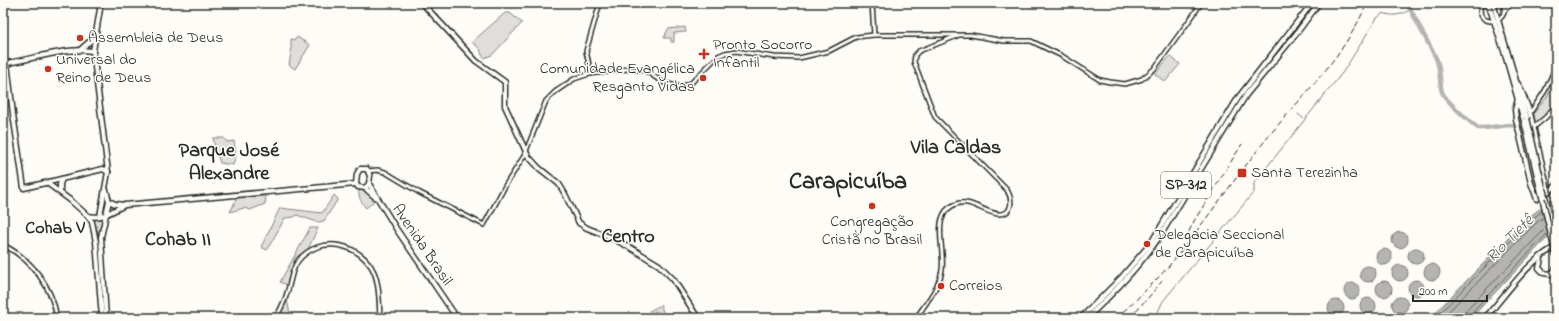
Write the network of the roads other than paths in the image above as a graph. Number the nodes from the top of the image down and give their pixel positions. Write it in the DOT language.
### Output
graph roads {
  1 [pos="101,3"];
  2 [pos="422,3"];
  3 [pos="600,3"];
  4 [pos="872,3"];
  5 [pos="1201,3"];
  6 [pos="1312,3"];
  7 [pos="1319,3"];
  8 [pos="1482,3"];
  9 [pos="1488,3"];
  10 [pos="1493,3"];
  11 [pos="1503,3"];
  12 [pos="1515,3"];
  13 [pos="1504,12"];
  14 [pos="1496,20"];
  15 [pos="874,35"];
  16 [pos="958,35"];
  17 [pos="96,36"];
  18 [pos="80,50"];
  19 [pos="93,51"];
  20 [pos="1556,66"];
  21 [pos="591,74"];
  22 [pos="1516,80"];
  23 [pos="1518,99"];
  24 [pos="1556,105"];
  25 [pos="1530,113"];
  26 [pos="1525,120"];
  27 [pos="1533,128"];
  28 [pos="526,151"];
  29 [pos="368,171"];
  30 [pos="380,171"];
  31 [pos="108,172"];
  32 [pos="370,176"];
  33 [pos="62,179"];
  34 [pos="46,182"];
  35 [pos="356,184"];
  36 [pos="369,184"];
  37 [pos="1547,184"];
  38 [pos="1555,186"];
  39 [pos="365,188"];
  40 [pos="106,190"];
  41 [pos="1548,190"];
  42 [pos="60,192"];
  43 [pos="109,201"];
  44 [pos="379,202"];
  45 [pos="124,205"];
  46 [pos="106,215"];
  47 [pos="88,216"];
  48 [pos="100,216"];
  49 [pos="1556,239"];
  50 [pos="1556,243"];
  51 [pos="3,245"];
  52 [pos="1556,247"];
  53 [pos="1544,255"];
  54 [pos="1556,256"];
  55 [pos="1532,265"];
  56 [pos="1556,269"];
  57 [pos="57,318"];
  58 [pos="102,318"];
  59 [pos="106,318"];
  60 [pos="276,318"];
  61 [pos="380,318"];
  62 [pos="457,318"];
  63 [pos="698,318"];
  64 [pos="916,318"];
  65 [pos="1081,318"];
  66 [pos="1087,318"];
  67 [pos="1485,318"];
  1 -- 17 [label="main road"];
  2 -- 28 [label="main road"];
  3 -- 21 [label="street"];
  4 -- 15 [label="street"];
  5 -- 16 [label="street"];
  6 -- 65 [label="main road, SP-312"];
  7 -- 66 [label="main road, SP-312"];
  8 -- 14 [label="street"];
  9 -- 14 [label="main road"];
  10 -- 14 [label="main road"];
  11 -- 13 [label="street"];
  12 -- 13 [label="street"];
  13 -- 14 [label="street"];
  14 -- 22 [label="main road"];
  14 -- 23 [label="main road"];
  15 -- 16 [label="street"];
  15 -- 21 [label="street"];
  16 -- 64 [label="street"];
  17 -- 18 [label="main road"];
  17 -- 19 [label="main road"];
  18 -- 19 [label="main road"];
  18 -- 34 [label="main road"];
  19 -- 31 [label="main road"];
  20 -- 25 [label="street"];
  21 -- 28 [label="street"];
  22 -- 25 [label="main road"];
  22 -- 26 [label="main road"];
  23 -- 26 [label="main road"];
  23 -- 41 [label="main road"];
  24 -- 27 [label="street"];
  25 -- 27 [label="main road"];
  26 -- 49 [label="main road, bridge"];
  26 -- 54 [label="main road, bridge"];
  27 -- 37 [label="main road"];
  28 -- 30 [label="street"];
  28 -- 63 [label="main road"];
  29 -- 30 [label="street"];
  29 -- 32 [label="main road"];
  29 -- 35 [label="main road"];
  30 -- 32 [label="street"];
  31 -- 33 [label="main road"];
  31 -- 40 [label="main road"];
  32 -- 36 [label="main road"];
  33 -- 34 [label="main road"];
  33 -- 42 [label="main road"];
  34 -- 42 [label="main road"];
  35 -- 39 [label="main road"];
  35 -- 45 [label="main road"];
  36 -- 39 [label="main road"];
  36 -- 44 [label="main road, Avenida Brasil"];
  37 -- 38 [label="main road"];
  37 -- 41 [label="main road"];
  38 -- 41 [label="main road"];
  39 -- 44 [label="main road"];
  40 -- 43 [label="main road"];
  40 -- 48 [label="main road"];
  42 -- 47 [label="main road"];
  43 -- 45 [label="main road"];
  43 -- 46 [label="main road"];
  44 -- 62 [label="main road, Avenida Brasil"];
  45 -- 46 [label="main road"];
  46 -- 48 [label="main road"];
  46 -- 59 [label="main road"];
  47 -- 48 [label="main road"];
  47 -- 58 [label="main road"];
  50 -- 55 [label="main road"];
  51 -- 57 [label="street"];
  52 -- 53 [label="main road"];
  53 -- 55 [label="main road"];
  53 -- 56 [label="main road"];
  55 -- 67 [label="main road"];
  60 -- 61 [label="street"];
}
